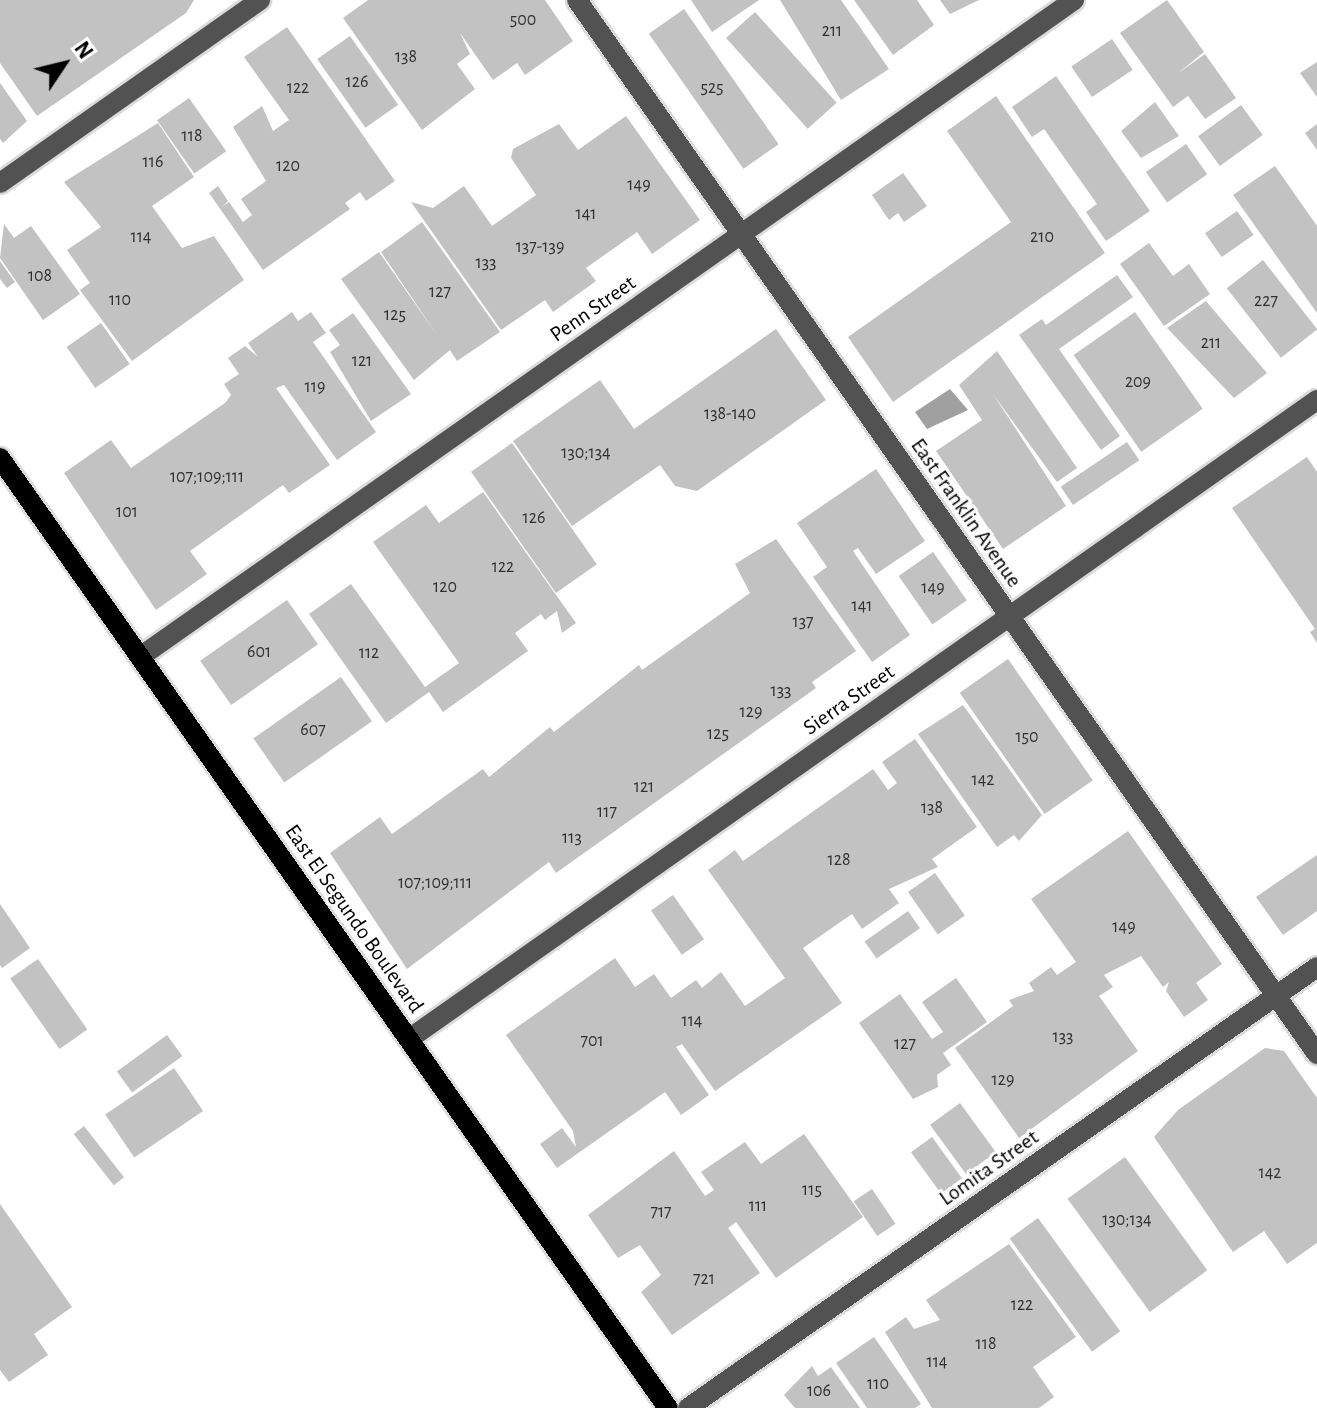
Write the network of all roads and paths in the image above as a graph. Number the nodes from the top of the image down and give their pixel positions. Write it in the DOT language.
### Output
graph roads {
  1 [pos="260,0"];
  2 [pos="577,0"];
  3 [pos="1074,0"];
  4 [pos="0,183"];
  5 [pos="741,234"];
  6 [pos="1317,400"];
  7 [pos="0,458"];
  8 [pos="1009,617"];
  9 [pos="140,657"];
  10 [pos="1317,967"];
  11 [pos="1276,996"];
  12 [pos="409,1039"];
  13 [pos="1317,1054"];
  14 [pos="668,1408"];
  15 [pos="688,1408"];
  1 -- 4 [label="street"];
  2 -- 5 [label="street, East Franklin Avenue"];
  3 -- 5 [label="street, Penn Street"];
  5 -- 8 [label="street, East Franklin Avenue"];
  5 -- 9 [label="street, Penn Street"];
  6 -- 8 [label="street, Sierra Street"];
  7 -- 9 [label="main road, East El Segundo Boulevard"];
  8 -- 11 [label="street, East Franklin Avenue"];
  8 -- 12 [label="street, Sierra Street"];
  9 -- 12 [label="main road, East El Segundo Boulevard"];
  10 -- 11 [label="street, Lomita Street"];
  11 -- 13 [label="street, East Franklin Avenue"];
  11 -- 15 [label="street, Lomita Street"];
  12 -- 14 [label="main road, East El Segundo Boulevard"];
}
